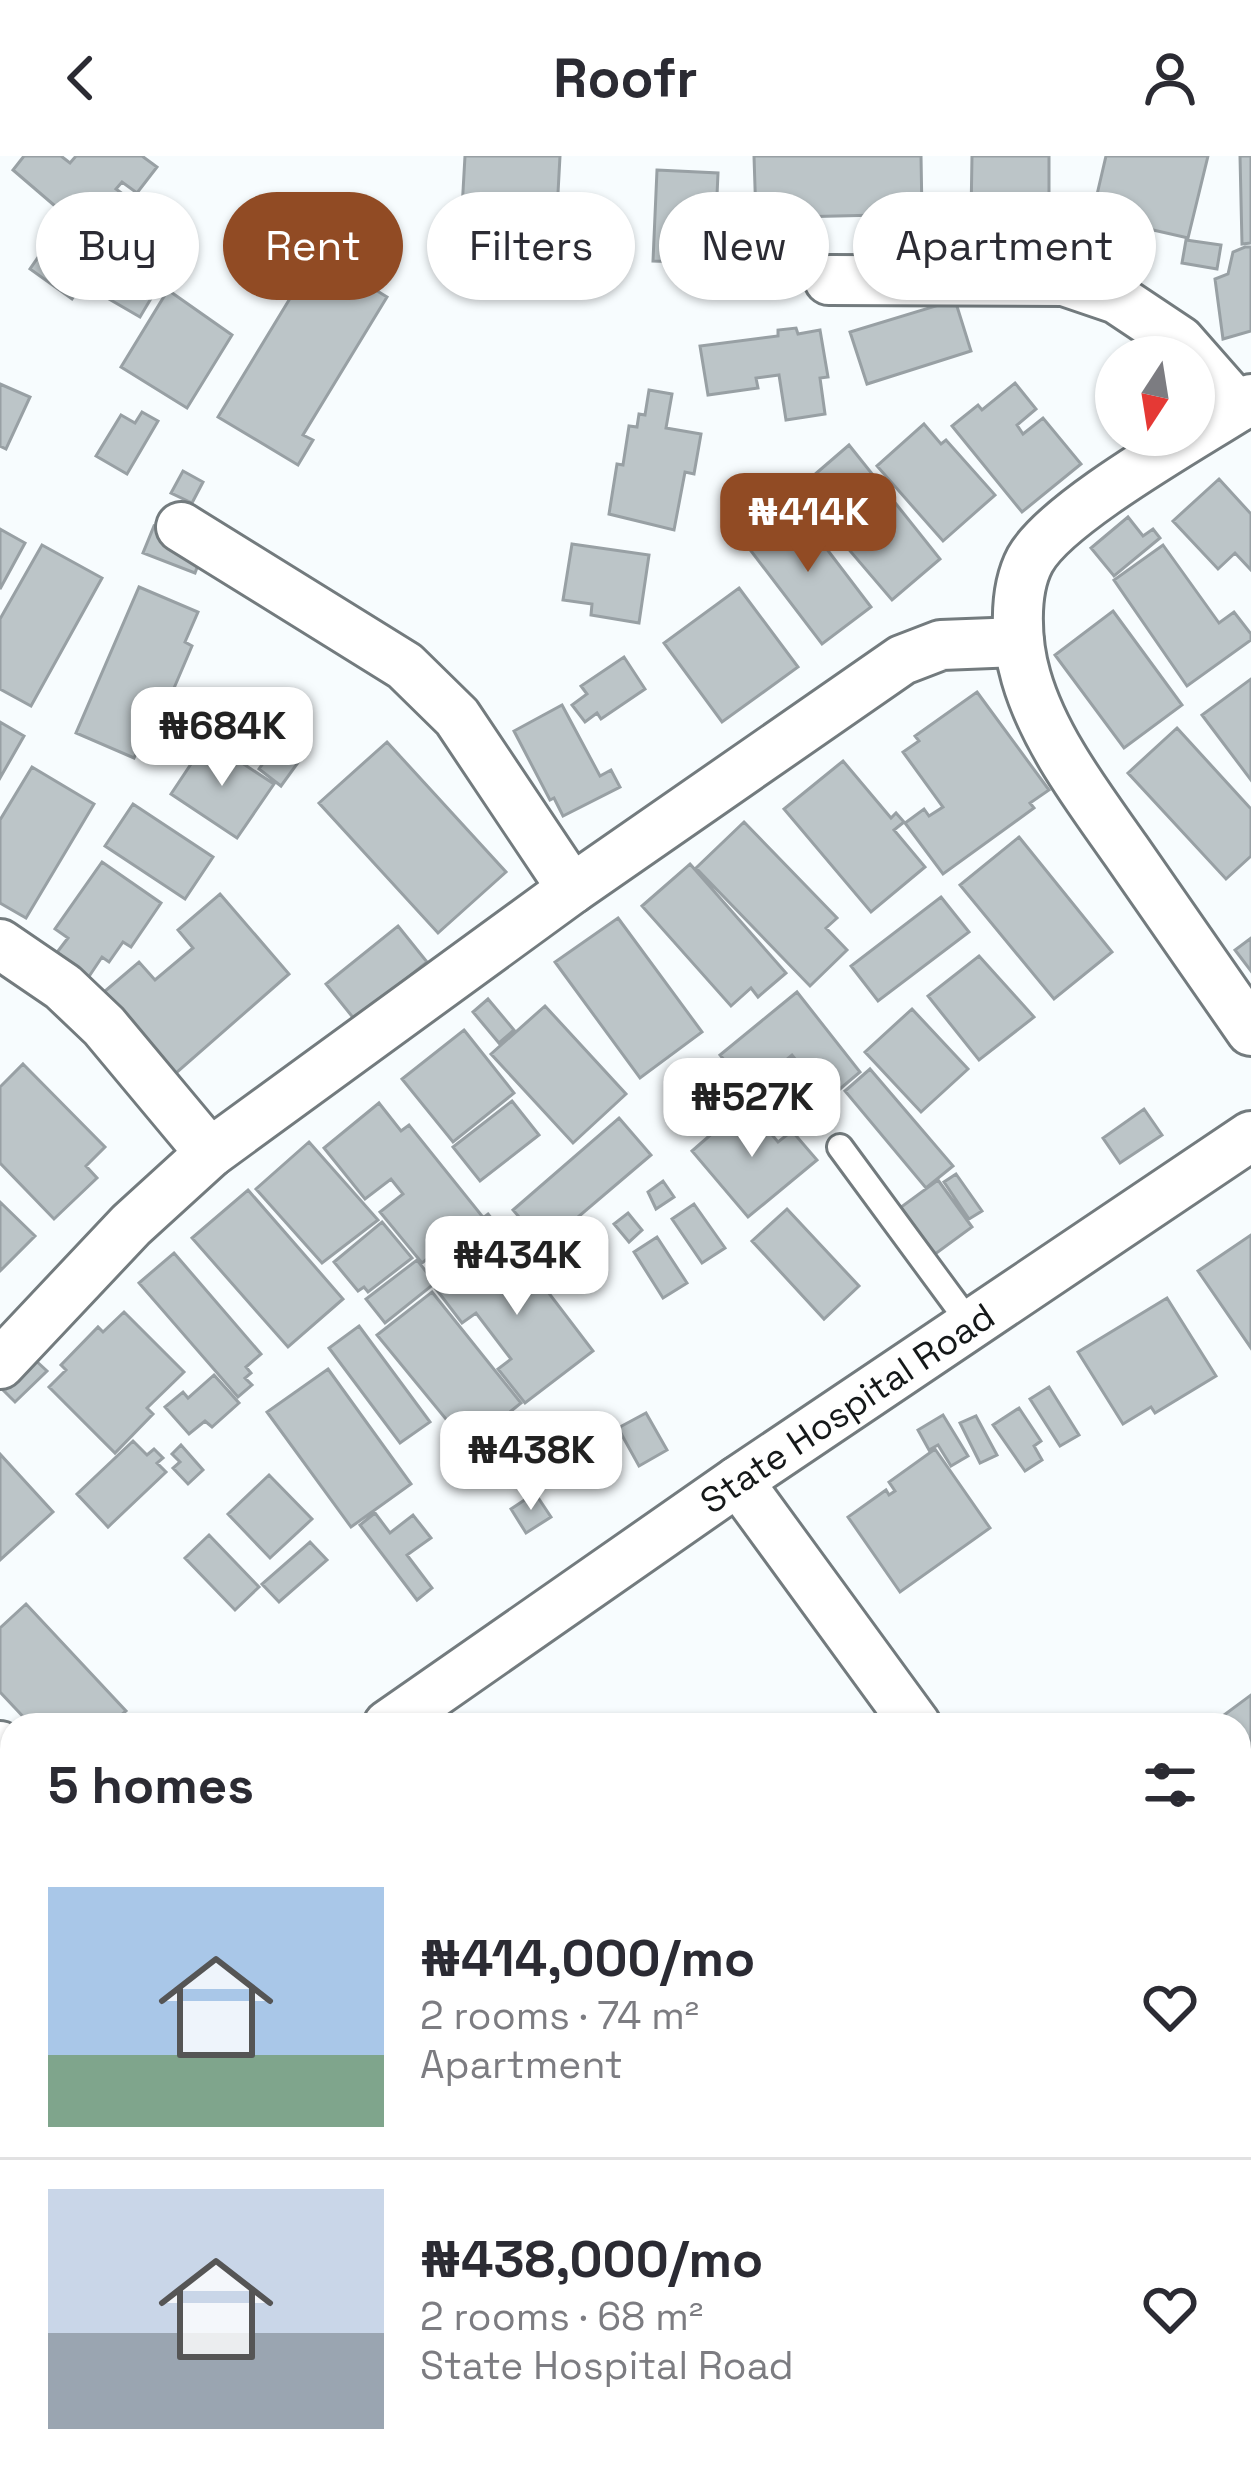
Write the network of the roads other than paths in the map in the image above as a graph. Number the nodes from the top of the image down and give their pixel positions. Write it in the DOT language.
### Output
graph roads {
  1 [pos="829,280"];
  2 [pos="1244,403"];
  3 [pos="181,527"];
  4 [pos="1019,642"];
  5 [pos="572,889"];
  6 [pos="0,944"];
  7 [pos="1251,1031"];
  8 [pos="1251,1136"];
  9 [pos="840,1148"];
  10 [pos="210,1153"];
  11 [pos="970,1325"];
  12 [pos="0,1364"];
  13 [pos="738,1481"];
  14 [pos="405,1713"];
  15 [pos="907,1713"];
  1 -- 2 [label="street"];
  2 -- 4 [label="street"];
  3 -- 5 [label="street"];
  4 -- 5 [label="street"];
  4 -- 7 [label="street"];
  5 -- 10 [label="street"];
  6 -- 10 [label="street"];
  8 -- 11 [label="street, State Hospital Road"];
  9 -- 11 [label="lane"];
  10 -- 12 [label="street"];
  11 -- 13 [label="street, State Hospital Road"];
  13 -- 14 [label="street, State Hospital Road"];
  13 -- 15 [label="street"];
}
